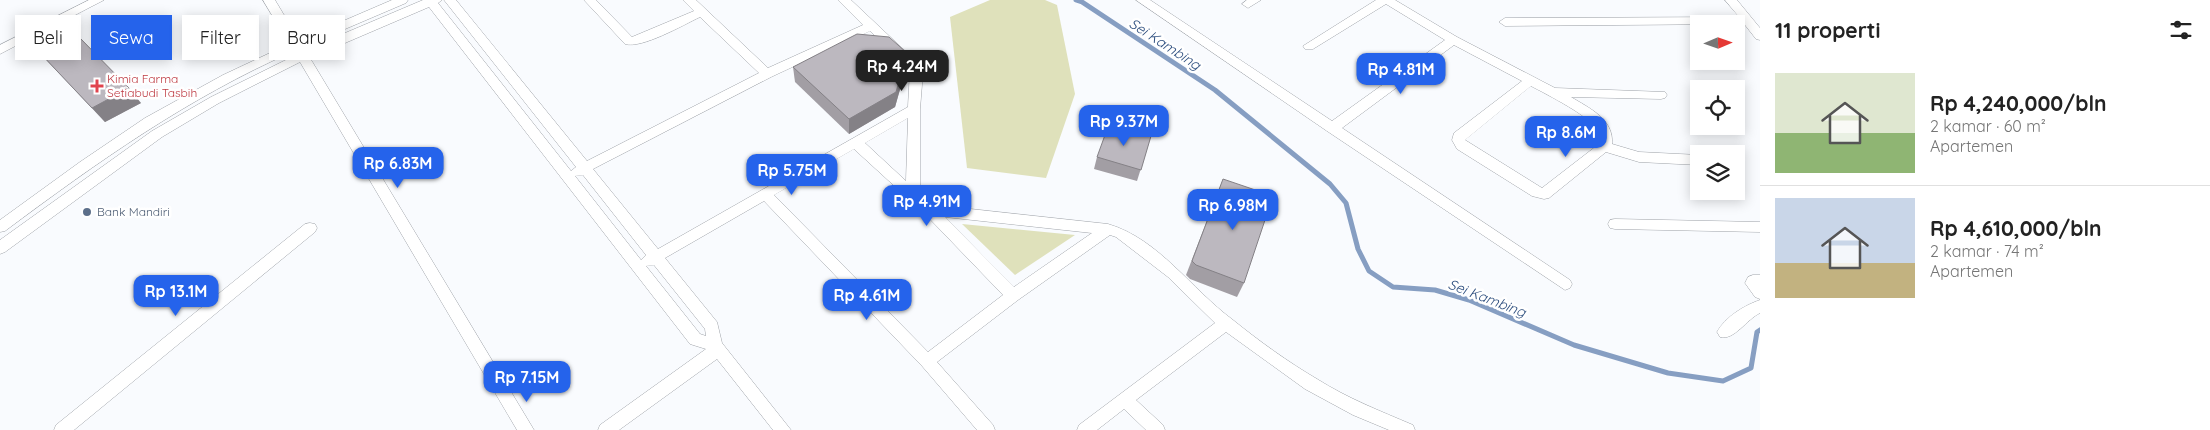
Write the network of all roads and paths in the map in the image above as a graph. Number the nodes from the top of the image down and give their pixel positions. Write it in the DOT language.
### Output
graph roads {
  1 [pos="98,0"];
  2 [pos="269,0"];
  3 [pos="402,0"];
  4 [pos="450,0"];
  5 [pos="590,0"];
  6 [pos="690,0"];
  7 [pos="844,0"];
  8 [pos="1142,0"];
  9 [pos="1385,0"];
  10 [pos="1731,0"];
  11 [pos="432,1"];
  12 [pos="701,12"];
  13 [pos="278,15"];
  14 [pos="1747,21"];
  15 [pos="1504,22"];
  16 [pos="872,25"];
  17 [pos="345,28"];
  18 [pos="345,34"];
  19 [pos="1760,36"];
  20 [pos="1453,40"];
  21 [pos="1309,46"];
  22 [pos="0,50"];
  23 [pos="280,60"];
  24 [pos="284,60"];
  25 [pos="305,60"];
  26 [pos="767,74"];
  27 [pos="1531,80"];
  28 [pos="1553,92"];
  29 [pos="1661,95"];
  30 [pos="914,109"];
  31 [pos="1332,128"];
  32 [pos="856,143"];
  33 [pos="1604,146"];
  34 [pos="1690,160"];
  35 [pos="585,168"];
  36 [pos="68,177"];
  37 [pos="568,178"];
  38 [pos="84,186"];
  39 [pos="913,194"];
  40 [pos="766,195"];
  41 [pos="930,210"];
  42 [pos="1615,224"];
  43 [pos="3,225"];
  44 [pos="1760,227"];
  45 [pos="310,228"];
  46 [pos="1108,229"];
  47 [pos="21,233"];
  48 [pos="0,248"];
  49 [pos="655,257"];
  50 [pos="639,267"];
  51 [pos="1760,281"];
  52 [pos="1565,284"];
  53 [pos="1760,293"];
  54 [pos="1012,296"];
  55 [pos="1760,306"];
  56 [pos="1226,324"];
  57 [pos="1725,332"];
  58 [pos="717,347"];
  59 [pos="927,361"];
  60 [pos="1124,399"];
  61 [pos="62,430"];
  62 [pos="526,430"];
  63 [pos="606,430"];
  64 [pos="783,430"];
  65 [pos="987,430"];
  66 [pos="1085,430"];
  67 [pos="1157,430"];
  68 [pos="1407,430"];
  1 -- 22 [label="street"];
  2 -- 13 [label="street"];
  3 -- 17 [label="street"];
  4 -- 35 [label="street"];
  5 -- 12 [label="street"];
  6 -- 12 [label="street"];
  7 -- 16 [label="street"];
  8 -- 31 [label="street"];
  9 -- 20 [label="street"];
  9 -- 21 [label="street"];
  10 -- 14 [label="street"];
  11 -- 18 [label="street"];
  11 -- 37 [label="street"];
  12 -- 26 [label="street"];
  14 -- 15 [label="street"];
  14 -- 19 [label="street"];
  16 -- 26 [label="street"];
  16 -- 30 [label="street"];
  20 -- 27 [label="street"];
  20 -- 31 [label="street"];
  23 -- 36 [label="street"];
  24 -- 38 [label="street"];
  25 -- 62 [label="street"];
  26 -- 35 [label="street"];
  27 -- 28 [label="street"];
  27 -- 33 [label="street"];
  28 -- 29 [label="street"];
  28 -- 33 [label="street"];
  30 -- 32 [label="street"];
  30 -- 39 [label="street"];
  31 -- 52 [label="street"];
  32 -- 39 [label="street"];
  32 -- 40 [label="street"];
  33 -- 34 [label="street"];
  35 -- 37 [label="street"];
  35 -- 49 [label="street"];
  36 -- 38 [label="street"];
  36 -- 43 [label="street"];
  37 -- 50 [label="street"];
  38 -- 47 [label="street"];
  39 -- 41 [label="street"];
  40 -- 49 [label="street"];
  40 -- 59 [label="street"];
  41 -- 46 [label="street"];
  41 -- 54 [label="street"];
  42 -- 44 [label="street"];
  43 -- 47 [label="street"];
  45 -- 61 [label="street"];
  46 -- 54 [label="street"];
  46 -- 56 [label="street"];
  47 -- 48 [label="street"];
  49 -- 50 [label="street"];
  49 -- 58 [label="street"];
  50 -- 58 [label="street"];
  51 -- 53 [label="street"];
  54 -- 59 [label="street"];
  55 -- 57 [label="street"];
  56 -- 60 [label="street"];
  56 -- 68 [label="street"];
  58 -- 63 [label="street"];
  58 -- 64 [label="street"];
  59 -- 65 [label="street"];
  60 -- 66 [label="street"];
  60 -- 67 [label="street"];
}
